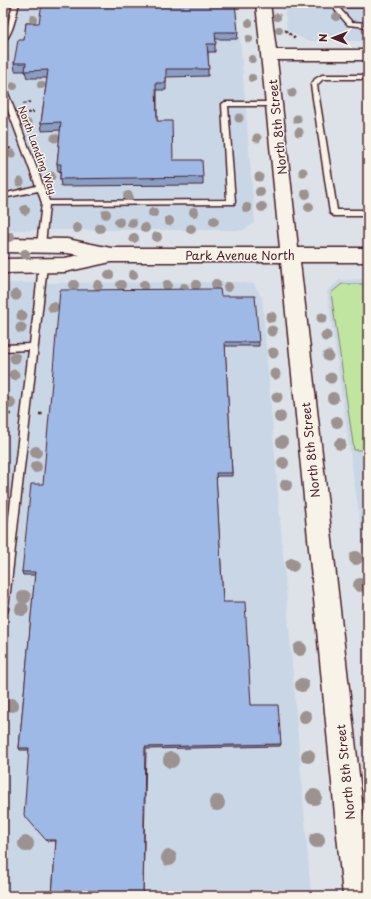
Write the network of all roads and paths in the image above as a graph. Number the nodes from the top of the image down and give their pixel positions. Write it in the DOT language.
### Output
graph roads {
  1 [pos="16,3"];
  2 [pos="263,3"];
  3 [pos="337,3"];
  4 [pos="368,25"];
  5 [pos="283,27"];
  6 [pos="3,40"];
  7 [pos="298,41"];
  8 [pos="270,55"];
  9 [pos="368,55"];
  10 [pos="368,77"];
  11 [pos="3,88"];
  12 [pos="275,104"];
  13 [pos="13,148"];
  14 [pos="3,150"];
  15 [pos="40,188"];
  16 [pos="3,196"];
  17 [pos="46,203"];
  18 [pos="368,213"];
  19 [pos="3,245"];
  20 [pos="41,245"];
  21 [pos="111,255"];
  22 [pos="289,255"];
  23 [pos="368,255"];
  24 [pos="3,266"];
  25 [pos="43,266"];
  26 [pos="3,348"];
  27 [pos="34,348"];
  28 [pos="3,414"];
  29 [pos="11,414"];
  30 [pos="3,609"];
  31 [pos="358,896"];
  1 -- 6 [label="lane"];
  2 -- 8 [label="street, North 8th Street"];
  3 -- 4 [label="lane"];
  5 -- 7 [label="path"];
  8 -- 9 [label="street"];
  8 -- 12 [label="street, North 8th Street"];
  10 -- 18 [label="lane"];
  11 -- 15 [label="lane, North Landing Way"];
  12 -- 17 [label="lane"];
  12 -- 22 [label="street, North 8th Street"];
  13 -- 14 [label="path"];
  15 -- 16 [label="lane"];
  15 -- 17 [label="lane, North Landing Way"];
  17 -- 20 [label="lane, North Landing Way"];
  19 -- 20 [label="street, Park Avenue North"];
  20 -- 21 [label="street, Park Avenue North"];
  21 -- 22 [label="street, Park Avenue North"];
  21 -- 25 [label="street, Park Avenue North"];
  22 -- 23 [label="street, Park Avenue North"];
  22 -- 31 [label="street, North 8th Street"];
  24 -- 25 [label="street, Park Avenue North"];
  25 -- 27 [label="lane"];
  26 -- 27 [label="lane"];
  27 -- 30 [label="lane"];
  28 -- 29 [label="path"];
}
